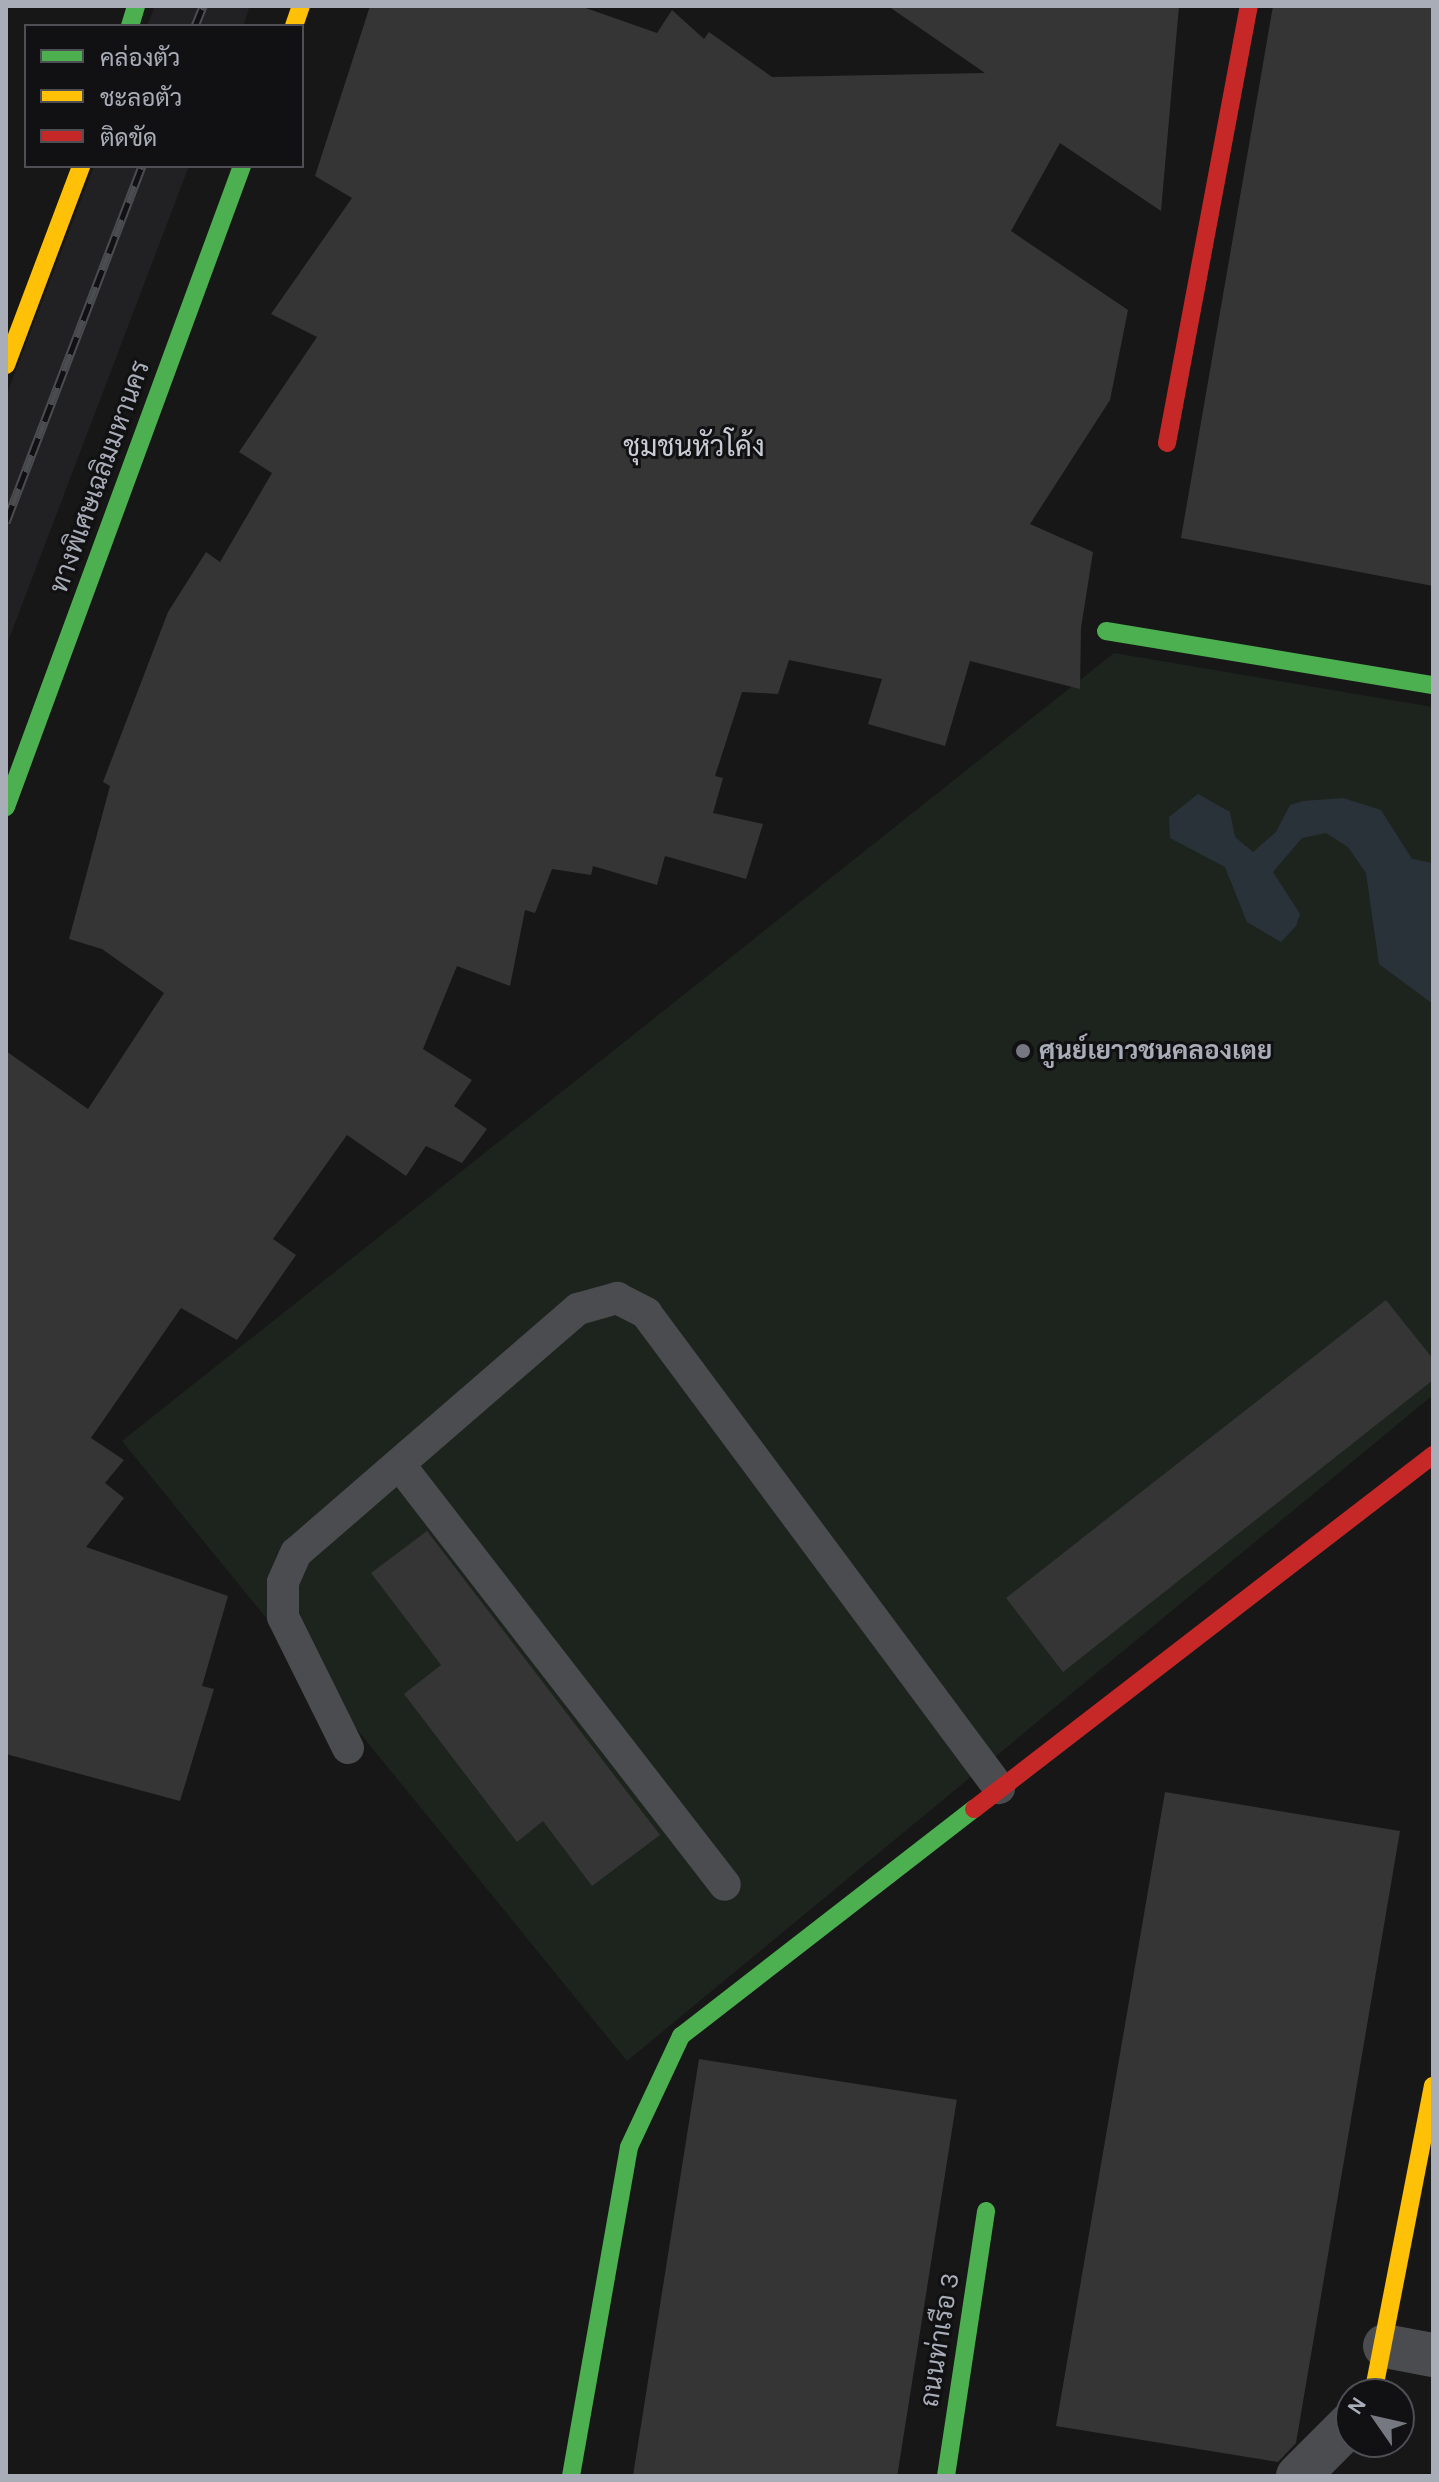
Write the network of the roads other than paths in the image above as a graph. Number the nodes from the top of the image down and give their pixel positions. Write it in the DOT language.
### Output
graph roads {
  1 [pos="1249,6"];
  2 [pos="80,168"];
  3 [pos="241,168"];
  4 [pos="63,218"];
  5 [pos="6,329"];
  6 [pos="6,365"];
  7 [pos="1167,443"];
  8 [pos="1106,631"];
  9 [pos="1433,685"];
  10 [pos="6,807"];
  11 [pos="1433,1455"];
  12 [pos="399,1464"];
  13 [pos="348,1748"];
  14 [pos="999,1788"];
  15 [pos="725,1885"];
  16 [pos="1433,2086"];
  17 [pos="986,2211"];
  18 [pos="1385,2346"];
  19 [pos="1433,2355"];
  20 [pos="1377,2378"];
  21 [pos="1335,2439"];
  22 [pos="571,2476"];
  23 [pos="946,2476"];
  24 [pos="1298,2476"];
  1 -- 7 [label="main road"];
  2 -- 4 [label="main road"];
  3 -- 10 [label="main road, ทางพิเศษเฉลิมมหานคร"];
  4 -- 5 [label="main road"];
  4 -- 6 [label="main road"];
  8 -- 9 [label="main road"];
  11 -- 14 [label="main road"];
  12 -- 13 [label="lane"];
  12 -- 14 [label="lane"];
  12 -- 15 [label="lane"];
  14 -- 22 [label="main road"];
  16 -- 18 [label="main road"];
  17 -- 23 [label="main road, ถนนท่าเรือ 3"];
  18 -- 19 [label="street"];
  18 -- 20 [label="main road"];
  21 -- 24 [label="street"];
}
